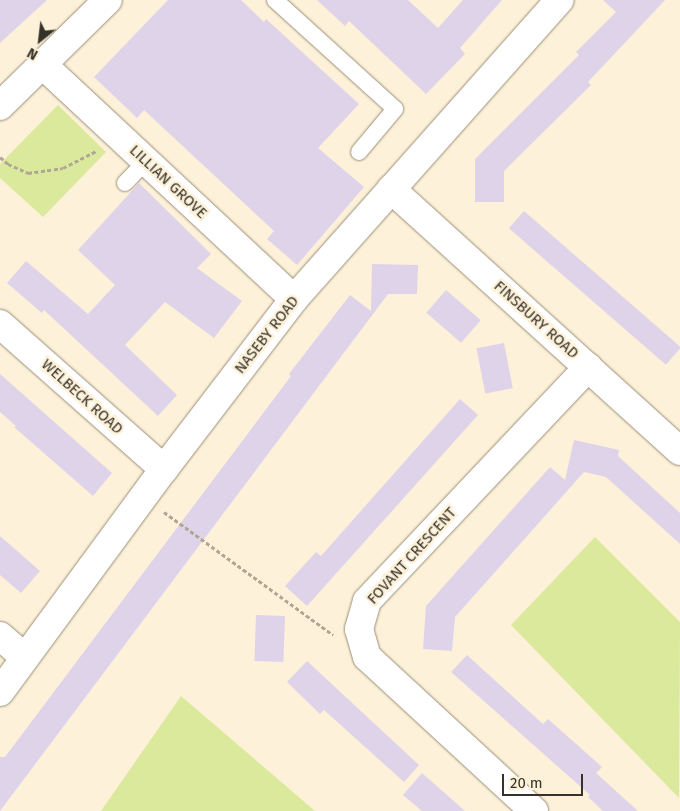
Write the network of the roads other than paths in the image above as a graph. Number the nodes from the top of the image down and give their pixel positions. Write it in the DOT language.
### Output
graph roads {
  1 [pos="275,0"];
  2 [pos="559,0"];
  3 [pos="103,2"];
  4 [pos="43,65"];
  5 [pos="0,106"];
  6 [pos="359,152"];
  7 [pos="145,162"];
  8 [pos="125,183"];
  9 [pos="391,189"];
  10 [pos="294,299"];
  11 [pos="0,324"];
  12 [pos="588,367"];
  13 [pos="680,451"];
  14 [pos="164,469"];
  15 [pos="0,636"];
  16 [pos="25,658"];
  17 [pos="0,692"];
  18 [pos="534,811"];
  1 -- 6 [label="lane"];
  2 -- 9 [label="street, NASEBY ROAD"];
  3 -- 4 [label="street"];
  4 -- 5 [label="street"];
  4 -- 7 [label="street, LILLIAN GROVE"];
  7 -- 8 [label="lane"];
  7 -- 10 [label="street, LILLIAN GROVE"];
  9 -- 10 [label="street, NASEBY ROAD"];
  9 -- 12 [label="street, FINSBURY ROAD"];
  10 -- 14 [label="street, NASEBY ROAD"];
  11 -- 14 [label="street, WELBECK ROAD"];
  12 -- 13 [label="street, FINSBURY ROAD"];
  12 -- 18 [label="street, FOVANT CRESCENT"];
  14 -- 16 [label="street, NASEBY ROAD"];
  15 -- 16 [label="street"];
  16 -- 17 [label="street, NASEBY ROAD"];
}
